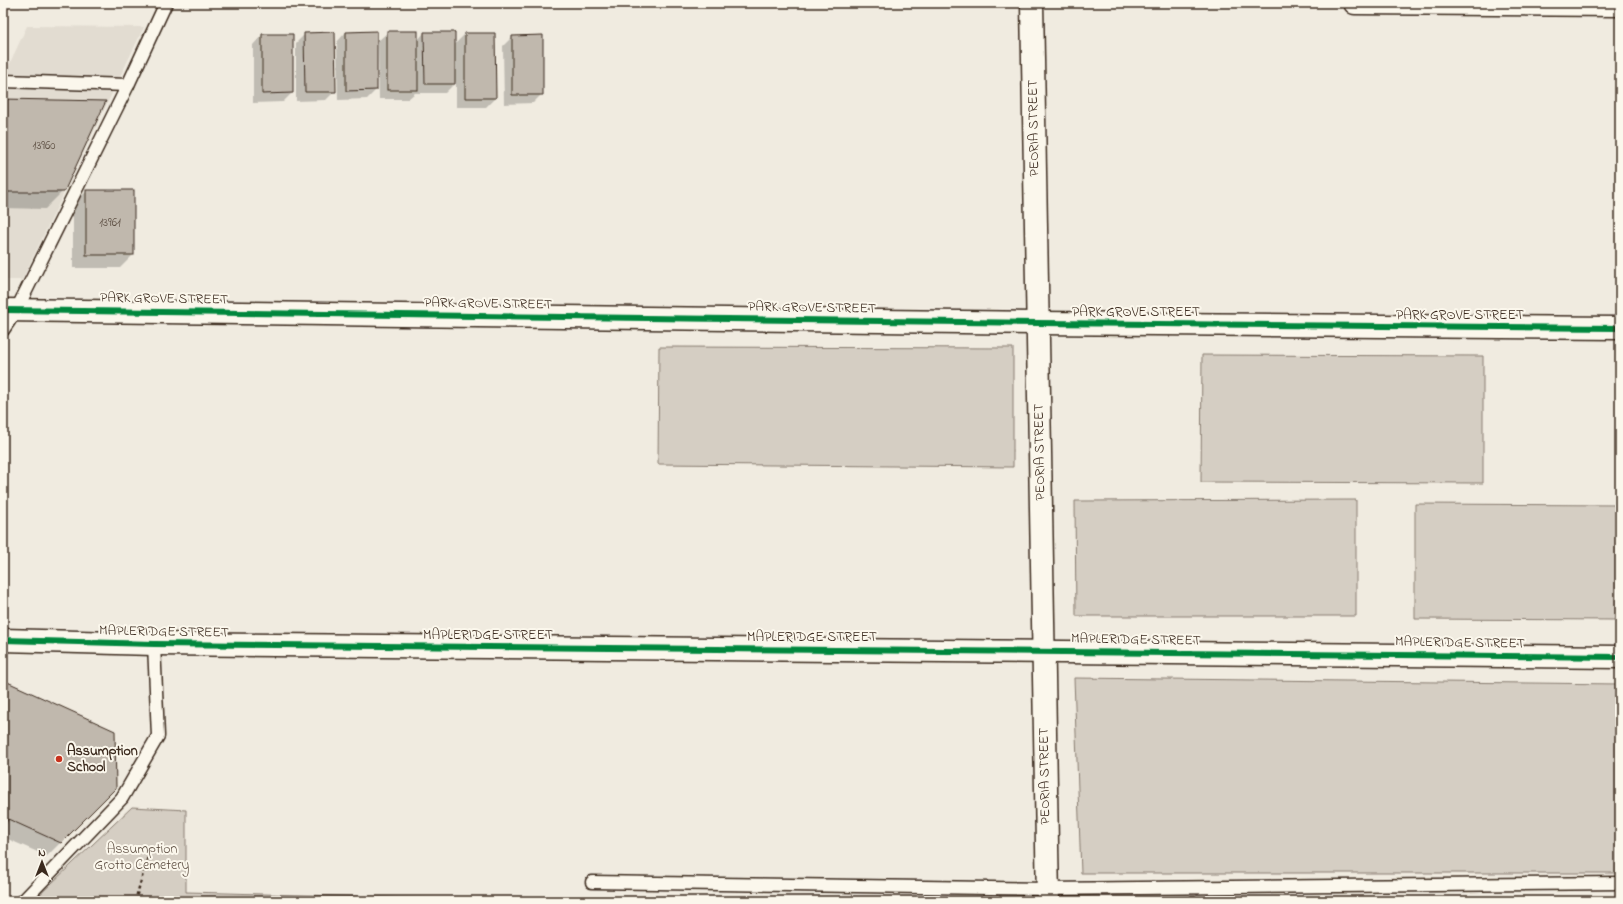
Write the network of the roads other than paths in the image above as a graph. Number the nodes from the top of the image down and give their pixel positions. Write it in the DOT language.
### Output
graph roads {
  1 [pos="166,3"];
  2 [pos="1032,3"];
  3 [pos="1355,3"];
  4 [pos="1620,5"];
  5 [pos="3,81"];
  6 [pos="128,85"];
  7 [pos="10,310"];
  8 [pos="1038,323"];
  9 [pos="1620,328"];
  10 [pos="3,330"];
  11 [pos="3,640"];
  12 [pos="154,644"];
  13 [pos="1043,651"];
  14 [pos="1620,657"];
  15 [pos="592,882"];
  16 [pos="1620,883"];
  17 [pos="1048,895"];
  18 [pos="23,901"];
  1 -- 6 [label="lane"];
  2 -- 8 [label="street, PEORIA STREET"];
  3 -- 4 [label="street"];
  5 -- 6 [label="lane"];
  6 -- 7 [label="lane"];
  7 -- 8 [label="street, PARK GROVE STREET"];
  7 -- 10 [label="lane"];
  8 -- 9 [label="street, PARK GROVE STREET"];
  8 -- 13 [label="street, PEORIA STREET"];
  11 -- 12 [label="street, MAPLERIDGE STREET"];
  12 -- 13 [label="street, MAPLERIDGE STREET"];
  12 -- 18 [label="lane"];
  13 -- 14 [label="street, MAPLERIDGE STREET"];
  13 -- 17 [label="street, PEORIA STREET"];
  15 -- 17 [label="lane"];
  16 -- 17 [label="lane"];
}
